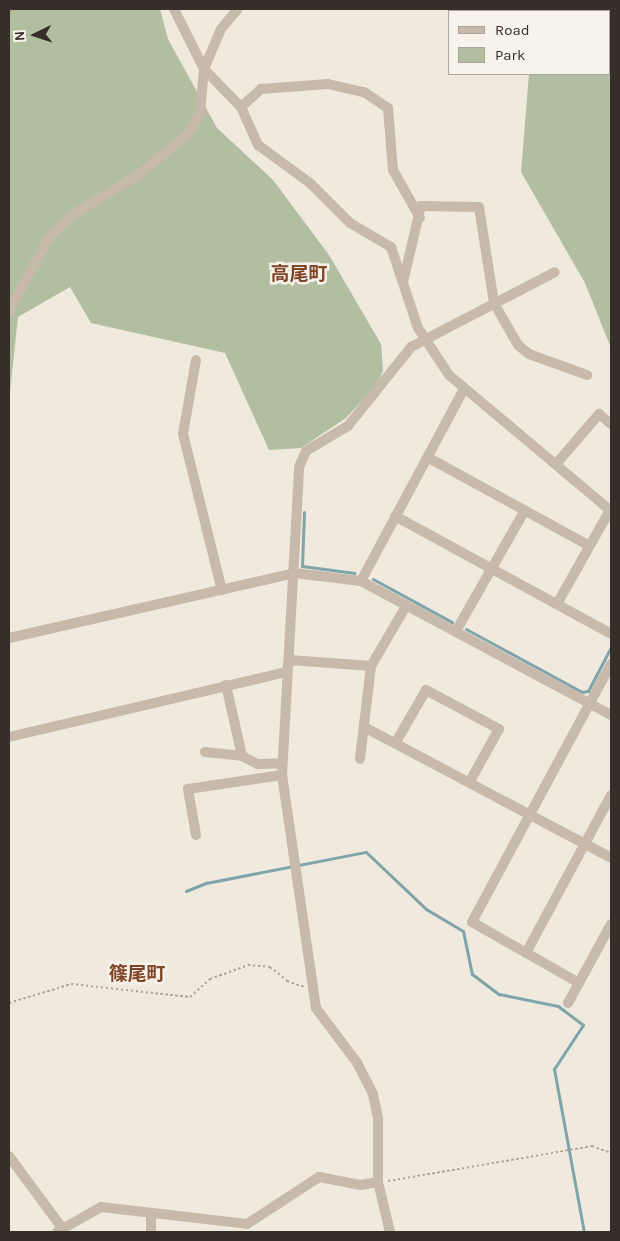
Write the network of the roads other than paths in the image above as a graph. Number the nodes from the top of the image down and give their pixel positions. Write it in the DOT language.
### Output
graph roads {
  1 [pos="174,9"];
  2 [pos="238,9"];
  3 [pos="204,69"];
  4 [pos="241,107"];
  5 [pos="420,218"];
  6 [pos="555,272"];
  7 [pos="403,283"];
  8 [pos="494,303"];
  9 [pos="9,312"];
  10 [pos="424,339"];
  11 [pos="196,360"];
  12 [pos="587,375"];
  13 [pos="463,391"];
  14 [pos="611,424"];
  15 [pos="429,458"];
  16 [pos="557,463"];
  17 [pos="525,510"];
  18 [pos="611,510"];
  19 [pos="395,516"];
  20 [pos="590,546"];
  21 [pos="491,570"];
  22 [pos="295,573"];
  23 [pos="361,581"];
  24 [pos="222,590"];
  25 [pos="557,604"];
  26 [pos="406,606"];
  27 [pos="456,631"];
  28 [pos="611,634"];
  29 [pos="9,638"];
  30 [pos="290,660"];
  31 [pos="611,664"];
  32 [pos="371,666"];
  33 [pos="226,686"];
  34 [pos="591,704"];
  35 [pos="611,715"];
  36 [pos="364,727"];
  37 [pos="9,737"];
  38 [pos="396,742"];
  39 [pos="205,752"];
  40 [pos="242,756"];
  41 [pos="360,759"];
  42 [pos="282,764"];
  43 [pos="282,775"];
  44 [pos="470,781"];
  45 [pos="611,795"];
  46 [pos="531,813"];
  47 [pos="196,835"];
  48 [pos="585,844"];
  49 [pos="611,858"];
  50 [pos="611,924"];
  51 [pos="526,953"];
  52 [pos="579,983"];
  53 [pos="568,1003"];
  54 [pos="9,1156"];
  55 [pos="378,1182"];
  56 [pos="151,1215"];
  57 [pos="60,1231"];
  58 [pos="151,1232"];
  59 [pos="390,1232"];
  1 -- 3 [label="street"];
  2 -- 3 [label="street"];
  3 -- 4 [label="street"];
  3 -- 9 [label="street"];
  4 -- 5 [label="street"];
  4 -- 7 [label="street"];
  5 -- 7 [label="street"];
  5 -- 8 [label="street"];
  6 -- 8 [label="street"];
  7 -- 10 [label="street"];
  8 -- 10 [label="street"];
  8 -- 12 [label="street"];
  10 -- 13 [label="street"];
  10 -- 22 [label="street"];
  11 -- 24 [label="street"];
  13 -- 15 [label="street"];
  13 -- 16 [label="street"];
  14 -- 16 [label="street"];
  15 -- 17 [label="street"];
  15 -- 19 [label="street"];
  16 -- 18 [label="street"];
  17 -- 20 [label="street"];
  17 -- 21 [label="street"];
  18 -- 20 [label="street"];
  19 -- 21 [label="street"];
  19 -- 23 [label="street"];
  20 -- 25 [label="street"];
  21 -- 25 [label="street"];
  21 -- 27 [label="street"];
  22 -- 23 [label="street"];
  22 -- 24 [label="street"];
  22 -- 30 [label="street"];
  23 -- 26 [label="street"];
  24 -- 29 [label="street"];
  25 -- 28 [label="street"];
  26 -- 27 [label="street"];
  26 -- 32 [label="street"];
  27 -- 34 [label="street"];
  30 -- 32 [label="street"];
  30 -- 33 [label="street"];
  30 -- 42 [label="street"];
  31 -- 34 [label="street"];
  32 -- 36 [label="street"];
  33 -- 37 [label="street"];
  33 -- 40 [label="street"];
  34 -- 35 [label="street"];
  34 -- 46 [label="street"];
  36 -- 38 [label="street"];
  36 -- 41 [label="street"];
  38 -- 44 [label="street"];
  38 -- 44 [label="street"];
  39 -- 40 [label="street"];
  40 -- 42 [label="street"];
  42 -- 43 [label="street"];
  43 -- 47 [label="street"];
  43 -- 55 [label="street"];
  44 -- 46 [label="street"];
  45 -- 48 [label="street"];
  46 -- 48 [label="street"];
  46 -- 51 [label="street"];
  48 -- 49 [label="street"];
  48 -- 51 [label="street"];
  50 -- 52 [label="street"];
  51 -- 52 [label="street"];
  52 -- 53 [label="street"];
  54 -- 57 [label="street"];
  55 -- 56 [label="street"];
  55 -- 59 [label="street"];
  56 -- 57 [label="street"];
  56 -- 58 [label="street"];
}
